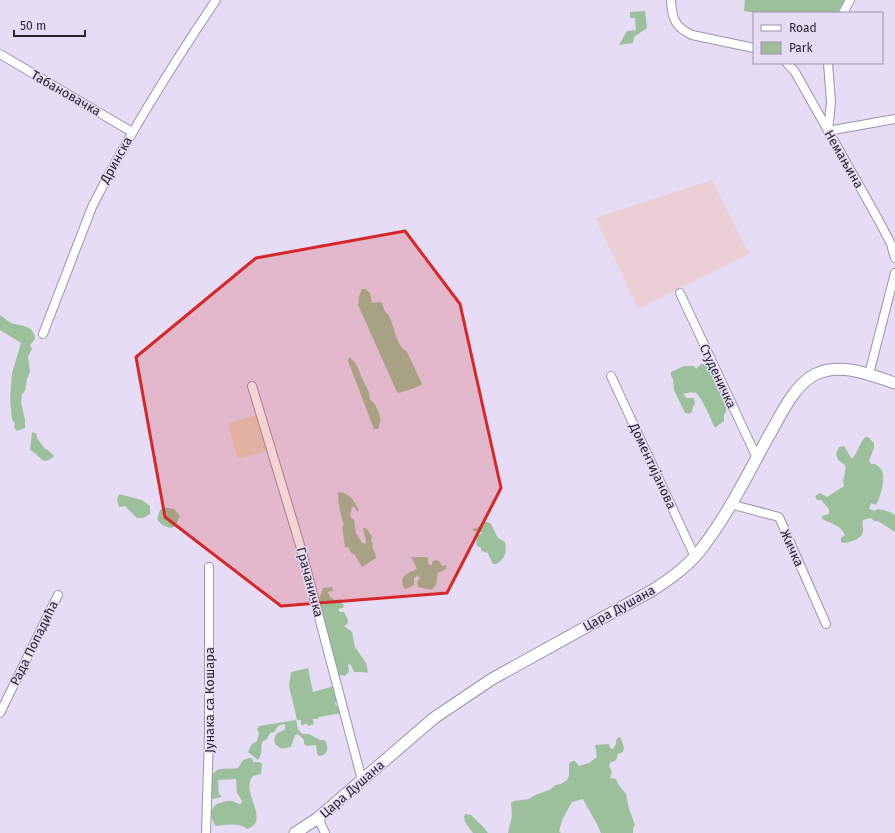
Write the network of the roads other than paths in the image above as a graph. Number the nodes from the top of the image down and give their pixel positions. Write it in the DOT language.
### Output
graph roads {
  1 [pos="216,0"];
  2 [pos="670,0"];
  3 [pos="850,0"];
  4 [pos="844,12"];
  5 [pos="753,48"];
  6 [pos="0,54"];
  7 [pos="788,64"];
  8 [pos="828,64"];
  9 [pos="895,119"];
  10 [pos="828,131"];
  11 [pos="132,132"];
  12 [pos="894,252"];
  13 [pos="895,273"];
  14 [pos="680,293"];
  15 [pos="43,334"];
  16 [pos="869,374"];
  17 [pos="611,376"];
  18 [pos="895,383"];
  19 [pos="252,386"];
  20 [pos="757,458"];
  21 [pos="730,504"];
  22 [pos="695,557"];
  23 [pos="209,567"];
  24 [pos="58,595"];
  25 [pos="826,624"];
  26 [pos="0,713"];
  27 [pos="362,780"];
  28 [pos="318,818"];
  29 [pos="206,833"];
  30 [pos="296,833"];
  31 [pos="325,833"];
  1 -- 11 [label="street, Дринска"];
  2 -- 5 [label="street"];
  3 -- 4 [label="street"];
  6 -- 11 [label="street, Табановачка"];
  7 -- 10 [label="street, Немањина"];
  8 -- 10 [label="street"];
  9 -- 10 [label="street"];
  10 -- 12 [label="street, Немањина"];
  11 -- 15 [label="street, Дринска"];
  13 -- 16 [label="street"];
  14 -- 20 [label="street, Студеничка"];
  16 -- 18 [label="street, Цара Душана"];
  16 -- 20 [label="street, Цара Душана"];
  17 -- 22 [label="street, Доментијанова"];
  19 -- 27 [label="street, Грачаничка"];
  20 -- 21 [label="street, Цара Душана"];
  21 -- 22 [label="street, Цара Душана"];
  21 -- 25 [label="street, Жичка"];
  22 -- 27 [label="street, Цара Душана"];
  23 -- 29 [label="street, Јунака са Кошара"];
  24 -- 26 [label="street, Рада Попадића"];
  27 -- 28 [label="street, Цара Душана"];
  28 -- 30 [label="street, Цара Душана"];
  28 -- 31 [label="street"];
}
